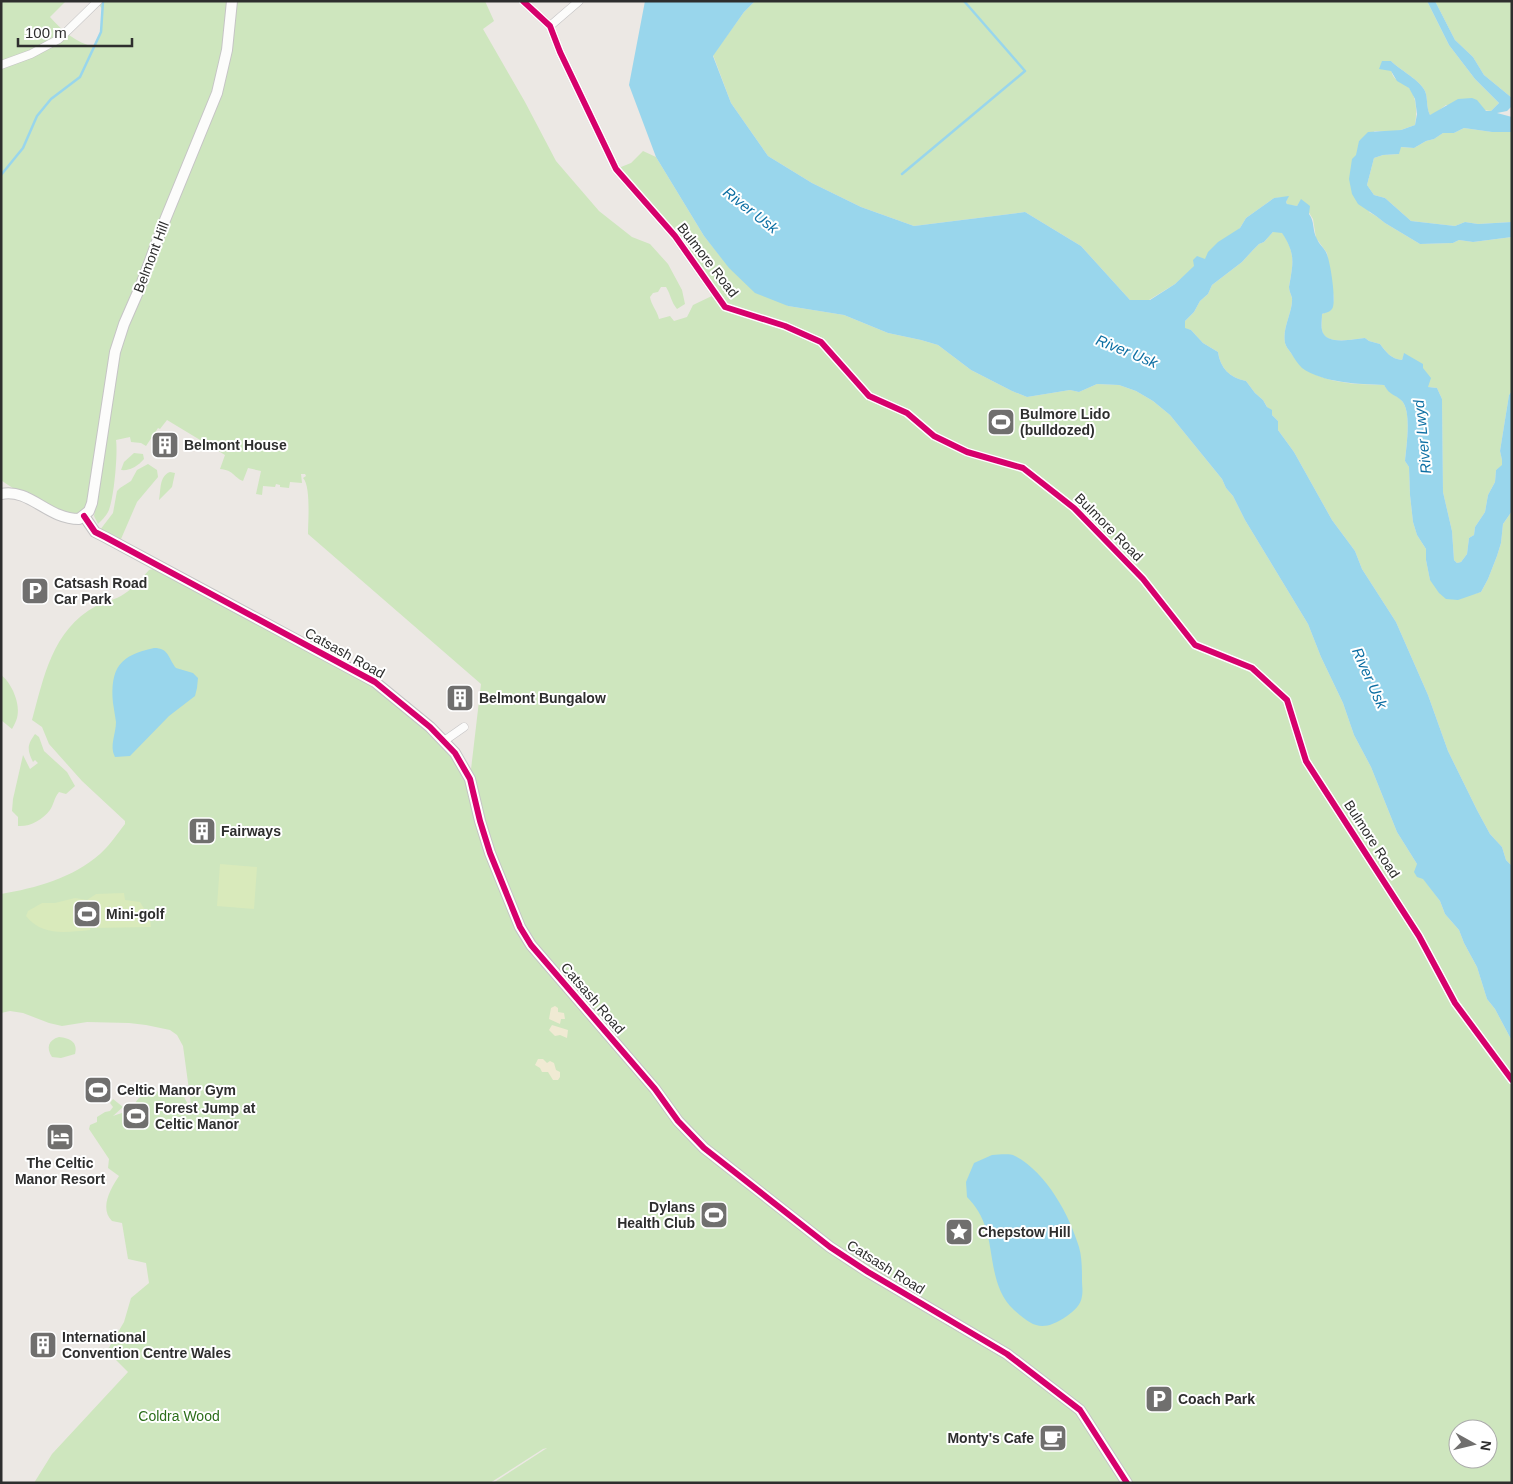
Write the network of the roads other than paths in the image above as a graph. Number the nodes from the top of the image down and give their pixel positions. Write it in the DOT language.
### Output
graph roads {
  1 [pos="98,1"];
  2 [pos="232,1"];
  3 [pos="523,1"];
  4 [pos="579,1"];
  5 [pos="550,26"];
  6 [pos="1,65"];
  7 [pos="3,490"];
  8 [pos="84,516"];
  9 [pos="464,727"];
  10 [pos="444,741"];
  11 [pos="1512,1080"];
  12 [pos="1127,1483"];
  1 -- 6 [label="street"];
  2 -- 8 [label="street, Belmont Hill"];
  3 -- 5 [label="street, Bulmore Road"];
  4 -- 5 [label="street"];
  5 -- 11 [label="street, Bulmore Road"];
  7 -- 8 [label="street"];
  8 -- 10 [label="street, Catsash Road"];
  9 -- 10 [label="street"];
  10 -- 12 [label="street, Catsash Road"];
}
